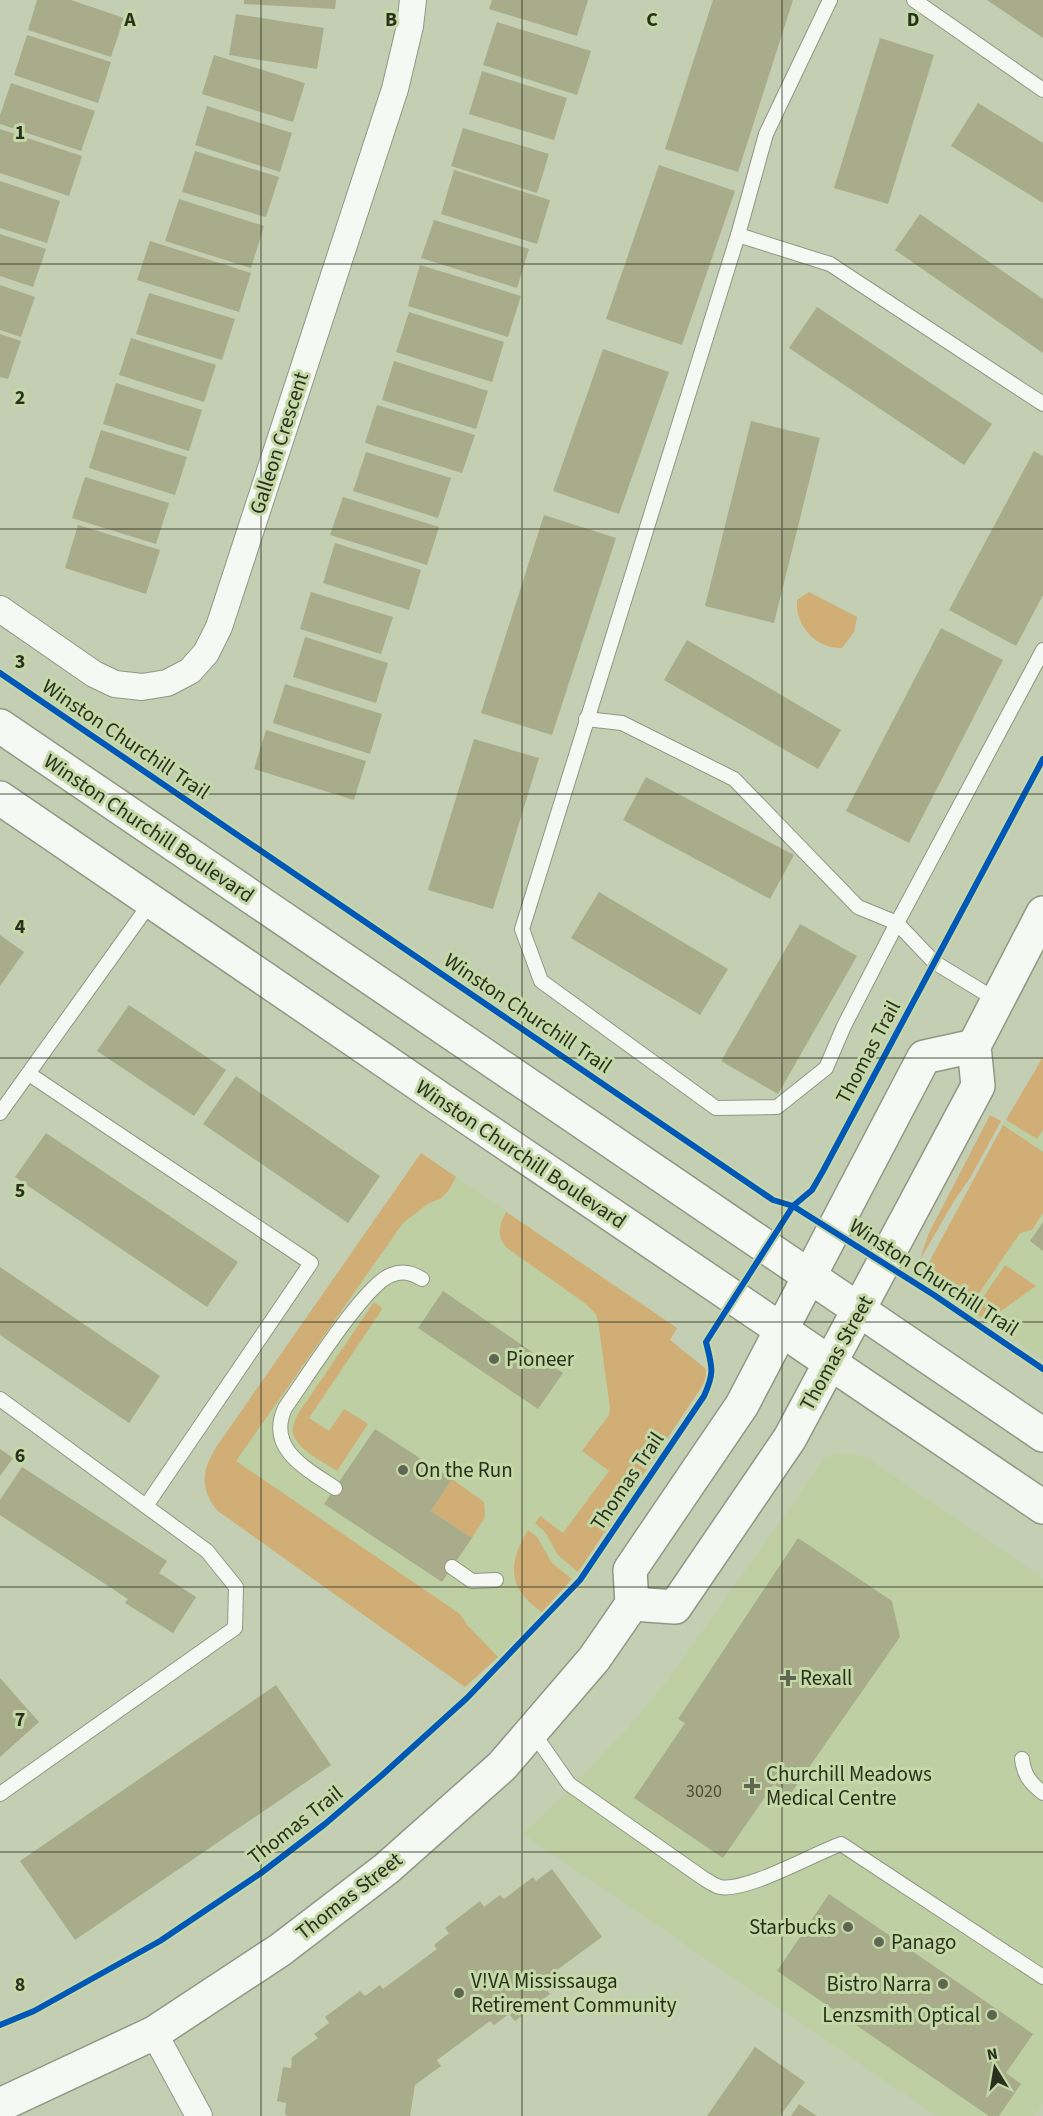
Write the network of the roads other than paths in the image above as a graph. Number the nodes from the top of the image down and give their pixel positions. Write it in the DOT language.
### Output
graph roads {
  1 [pos="413,0"];
  2 [pos="830,0"];
  3 [pos="914,0"];
  4 [pos="1043,90"];
  5 [pos="738,235"];
  6 [pos="1043,404"];
  7 [pos="0,609"];
  8 [pos="1043,650"];
  9 [pos="586,719"];
  10 [pos="0,726"];
  11 [pos="0,798"];
  12 [pos="151,902"];
  13 [pos="1043,913"];
  14 [pos="897,923"];
  15 [pos="998,1001"];
  16 [pos="974,1046"];
  17 [pos="29,1074"];
  18 [pos="0,1113"];
  19 [pos="809,1277"];
  20 [pos="422,1279"];
  21 [pos="859,1311"];
  22 [pos="782,1330"];
  23 [pos="830,1363"];
  24 [pos="0,1400"];
  25 [pos="1043,1435"];
  26 [pos="335,1488"];
  27 [pos="146,1506"];
  28 [pos="1043,1507"];
  29 [pos="452,1567"];
  30 [pos="496,1580"];
  31 [pos="632,1604"];
  32 [pos="532,1731"];
  33 [pos="1022,1759"];
  34 [pos="1043,1793"];
  35 [pos="0,1794"];
  36 [pos="1043,1977"];
  37 [pos="154,2033"];
  38 [pos="0,2105"];
  39 [pos="199,2116"];
  1 -- 7 [label="street, Galleon Crescent"];
  2 -- 5 [label="lane"];
  3 -- 4 [label="lane"];
  5 -- 6 [label="lane"];
  5 -- 9 [label="lane"];
  8 -- 14 [label="lane"];
  9 -- 14 [label="lane"];
  9 -- 14 [label="lane"];
  10 -- 19 [label="main road, Winston Churchill Boulevard"];
  11 -- 12 [label="main road, Winston Churchill Boulevard"];
  12 -- 17 [label="lane"];
  12 -- 22 [label="main road, Winston Churchill Boulevard"];
  13 -- 15 [label="main road"];
  14 -- 15 [label="lane"];
  15 -- 16 [label="main road"];
  16 -- 19 [label="main road"];
  16 -- 21 [label="main road, Thomas Street"];
  17 -- 18 [label="lane"];
  17 -- 27 [label="lane"];
  19 -- 21 [label="main road, Winston Churchill Boulevard"];
  19 -- 22 [label="main road"];
  20 -- 26 [label="lane"];
  21 -- 23 [label="main road, Thomas Street"];
  21 -- 25 [label="main road, Winston Churchill Boulevard"];
  22 -- 23 [label="main road, Winston Churchill Boulevard"];
  22 -- 31 [label="main road"];
  23 -- 28 [label="main road, Winston Churchill Boulevard"];
  23 -- 31 [label="main road, Thomas Street"];
  24 -- 27 [label="lane"];
  27 -- 35 [label="lane"];
  29 -- 30 [label="lane"];
  31 -- 32 [label="main road, Thomas Street"];
  32 -- 36 [label="lane"];
  32 -- 37 [label="main road, Thomas Street"];
  33 -- 34 [label="lane"];
  37 -- 38 [label="main road, Thomas Street"];
  37 -- 39 [label="street"];
}
